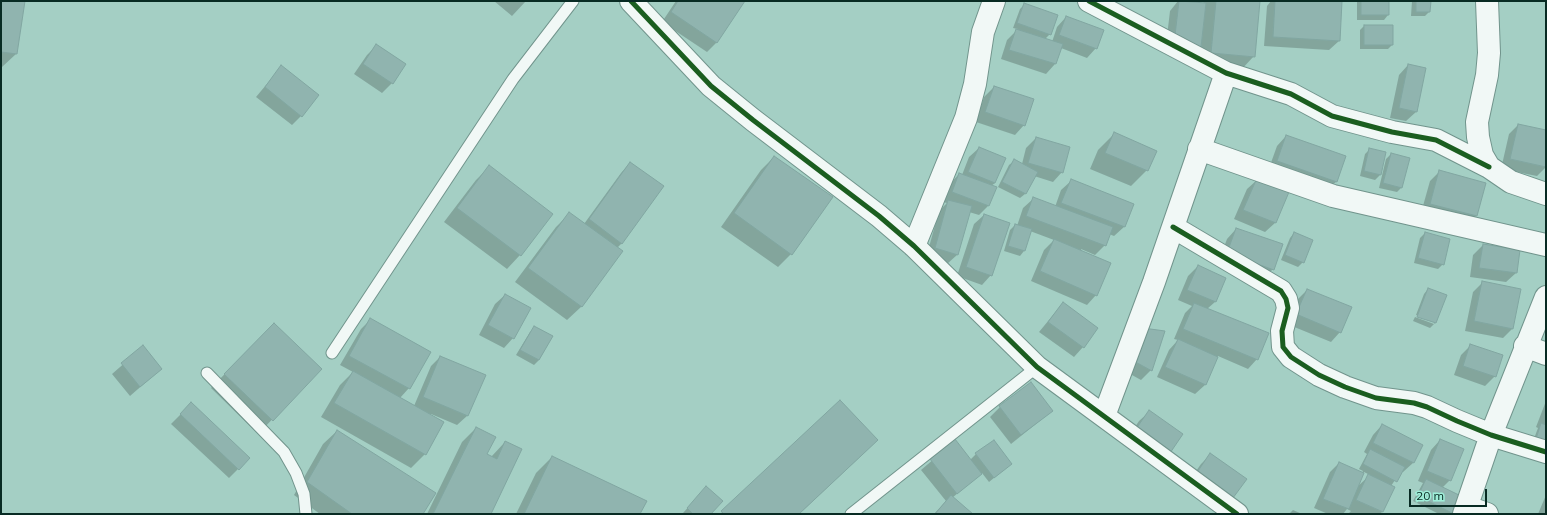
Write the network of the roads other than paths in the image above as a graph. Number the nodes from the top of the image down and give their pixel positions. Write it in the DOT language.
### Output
graph roads {
  1 [pos="573,1"];
  2 [pos="631,1"];
  3 [pos="994,1"];
  4 [pos="1089,1"];
  5 [pos="1487,1"];
  6 [pos="1226,73"];
  7 [pos="1199,149"];
  8 [pos="1489,167"];
  9 [pos="1546,194"];
  10 [pos="1173,227"];
  11 [pos="1546,245"];
  12 [pos="914,246"];
  13 [pos="1546,297"];
  14 [pos="1525,346"];
  15 [pos="332,353"];
  16 [pos="1546,354"];
  17 [pos="1037,367"];
  18 [pos="207,373"];
  19 [pos="1104,416"];
  20 [pos="1491,435"];
  21 [pos="1546,452"];
  22 [pos="1473,512"];
  23 [pos="306,514"];
  24 [pos="851,514"];
  25 [pos="1237,514"];
  1 -- 15 [label="lane"];
  2 -- 12 [label="street"];
  3 -- 12 [label="street"];
  4 -- 6 [label="street"];
  5 -- 8 [label="street"];
  6 -- 7 [label="street"];
  6 -- 8 [label="street"];
  7 -- 10 [label="street"];
  7 -- 11 [label="street"];
  8 -- 9 [label="street"];
  10 -- 19 [label="street"];
  10 -- 20 [label="street"];
  12 -- 17 [label="street"];
  13 -- 14 [label="street"];
  14 -- 16 [label="street"];
  14 -- 20 [label="street"];
  17 -- 19 [label="street"];
  17 -- 24 [label="lane"];
  18 -- 23 [label="lane"];
  19 -- 25 [label="street"];
  20 -- 21 [label="street"];
  20 -- 22 [label="street"];
}
